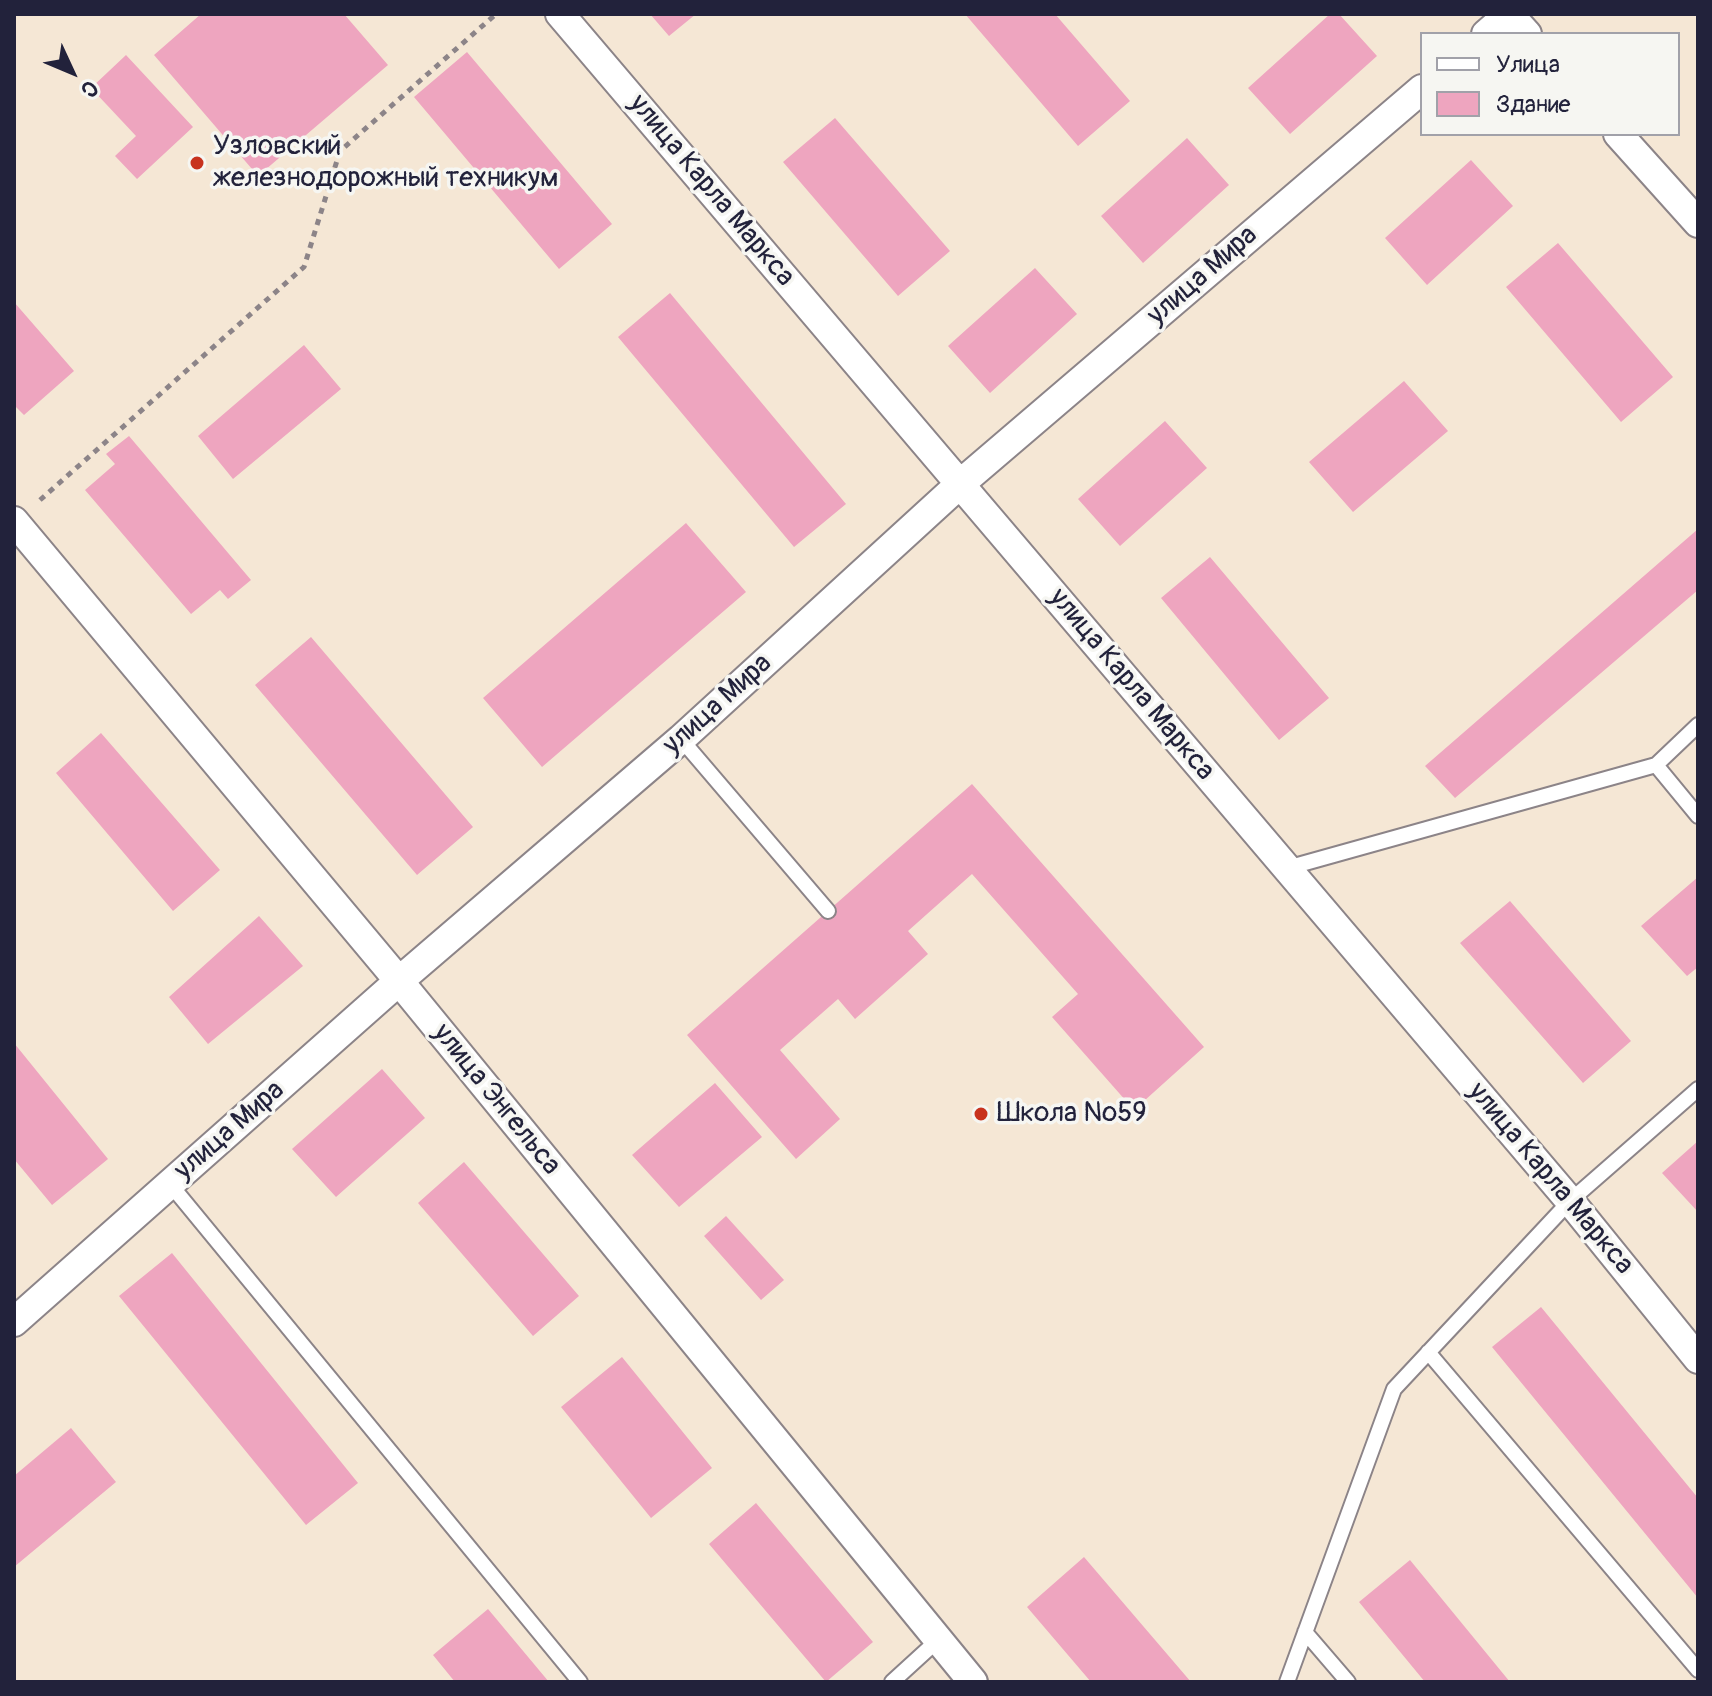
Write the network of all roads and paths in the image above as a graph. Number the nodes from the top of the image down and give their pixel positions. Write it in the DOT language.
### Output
graph roads {
  1 [pos="496,14"];
  2 [pos="560,14"];
  3 [pos="1509,14"];
  4 [pos="1488,32"];
  5 [pos="1525,32"];
  6 [pos="1420,91"];
  7 [pos="1620,136"];
  8 [pos="1698,223"];
  9 [pos="960,484"];
  10 [pos="14,522"];
  11 [pos="1698,725"];
  12 [pos="681,739"];
  13 [pos="1656,765"];
  14 [pos="1698,816"];
  15 [pos="1287,868"];
  16 [pos="828,911"];
  17 [pos="399,981"];
  18 [pos="1698,1089"];
  19 [pos="170,1184"];
  20 [pos="1570,1201"];
  21 [pos="14,1322"];
  22 [pos="1428,1352"];
  23 [pos="1698,1359"];
  24 [pos="1305,1632"];
  25 [pos="938,1640"];
  26 [pos="1698,1670"];
  27 [pos="580,1682"];
  28 [pos="892,1682"];
  29 [pos="973,1682"];
  30 [pos="1287,1682"];
  31 [pos="1348,1682"];
  1 -- 10 [label="path"];
  2 -- 9 [label="street, улица Карла Маркса"];
  3 -- 4 [label="street"];
  3 -- 5 [label="street"];
  6 -- 9 [label="street, улица Мира"];
  7 -- 8 [label="street"];
  9 -- 12 [label="street, улица Мира"];
  9 -- 15 [label="street, улица Карла Маркса"];
  10 -- 17 [label="street, улица Энгельса"];
  11 -- 13 [label="lane"];
  12 -- 16 [label="lane"];
  12 -- 17 [label="street, улица Мира"];
  13 -- 14 [label="lane"];
  13 -- 15 [label="lane"];
  15 -- 20 [label="street, улица Карла Маркса"];
  17 -- 19 [label="street, улица Мира"];
  17 -- 25 [label="street, улица Энгельса"];
  18 -- 20 [label="lane"];
  19 -- 21 [label="street, улица Мира"];
  19 -- 27 [label="lane"];
  20 -- 22 [label="lane"];
  20 -- 23 [label="street, улица Карла Маркса"];
  22 -- 24 [label="lane"];
  22 -- 26 [label="lane"];
  24 -- 30 [label="lane"];
  24 -- 31 [label="lane"];
  25 -- 28 [label="lane"];
  25 -- 29 [label="street, улица Энгельса"];
}
